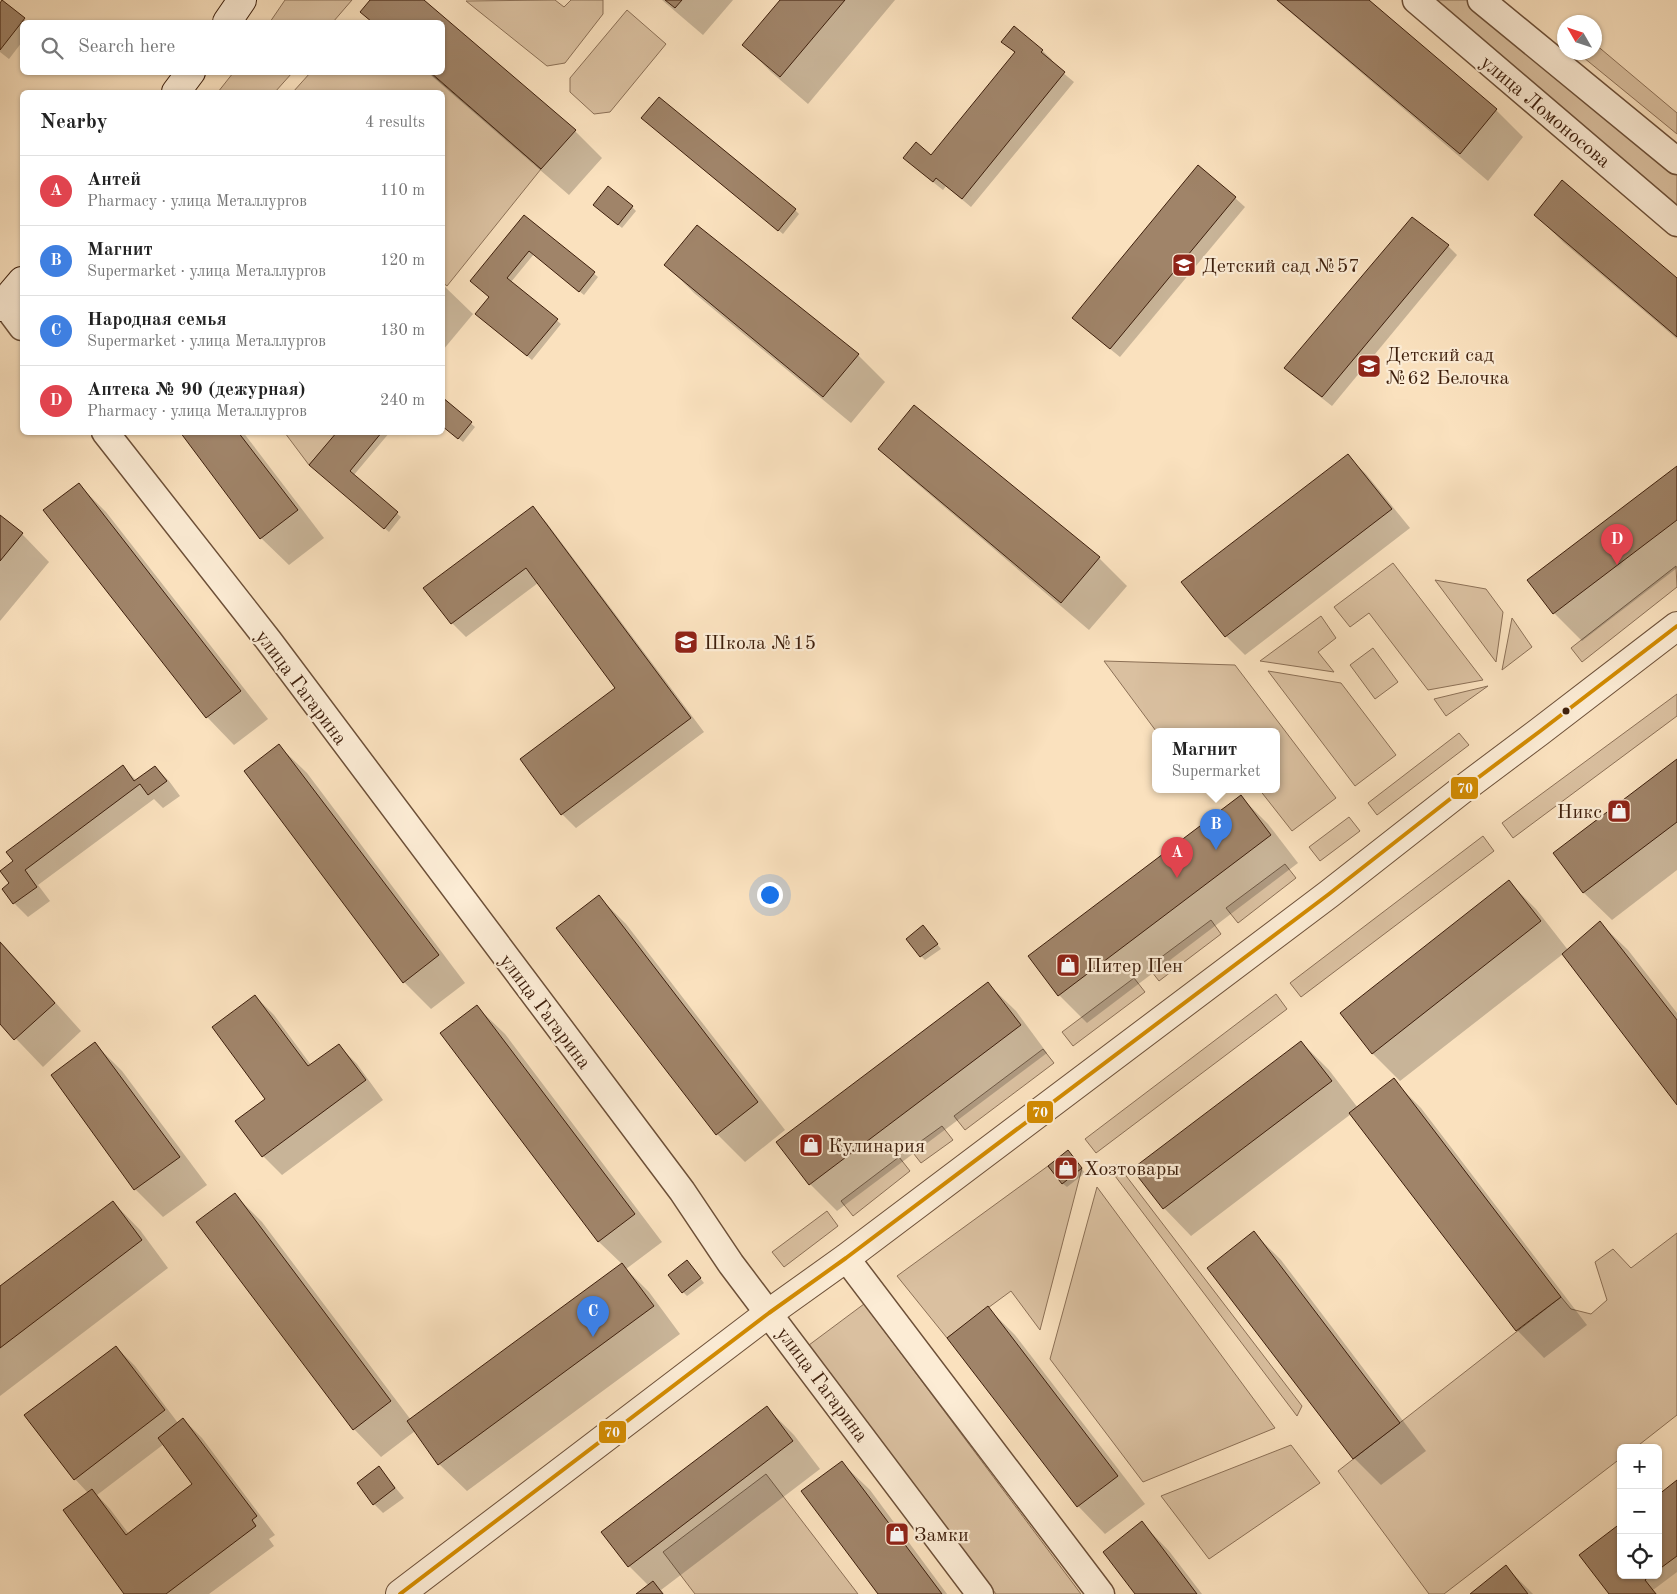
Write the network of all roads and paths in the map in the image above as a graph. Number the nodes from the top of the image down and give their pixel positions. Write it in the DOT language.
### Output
graph roads {
  1 [pos="242,0"];
  2 [pos="1416,0"];
  3 [pos="1481,0"];
  4 [pos="228,20"];
  5 [pos="189,75"];
  6 [pos="178,90"];
  7 [pos="1677,161"];
  8 [pos="1677,223"];
  9 [pos="20,283"];
  10 [pos="2,305"];
  11 [pos="20,325"];
  12 [pos="107,435"];
  13 [pos="1677,626"];
  14 [pos="846,1258"];
  15 [pos="769,1313"];
  16 [pos="400,1594"];
  17 [pos="980,1594"];
  18 [pos="1101,1594"];
  1 -- 4 [label="street"];
  2 -- 8 [label="street, улица Ломоносова"];
  3 -- 7 [label="street"];
  5 -- 6 [label="street"];
  9 -- 10 [label="street"];
  10 -- 11 [label="street"];
  12 -- 15 [label="street, улица Гагарина"];
  13 -- 14 [label="street"];
  14 -- 15 [label="street"];
  14 -- 18 [label="street"];
  15 -- 16 [label="street"];
  15 -- 17 [label="street, улица Гагарина"];
}
